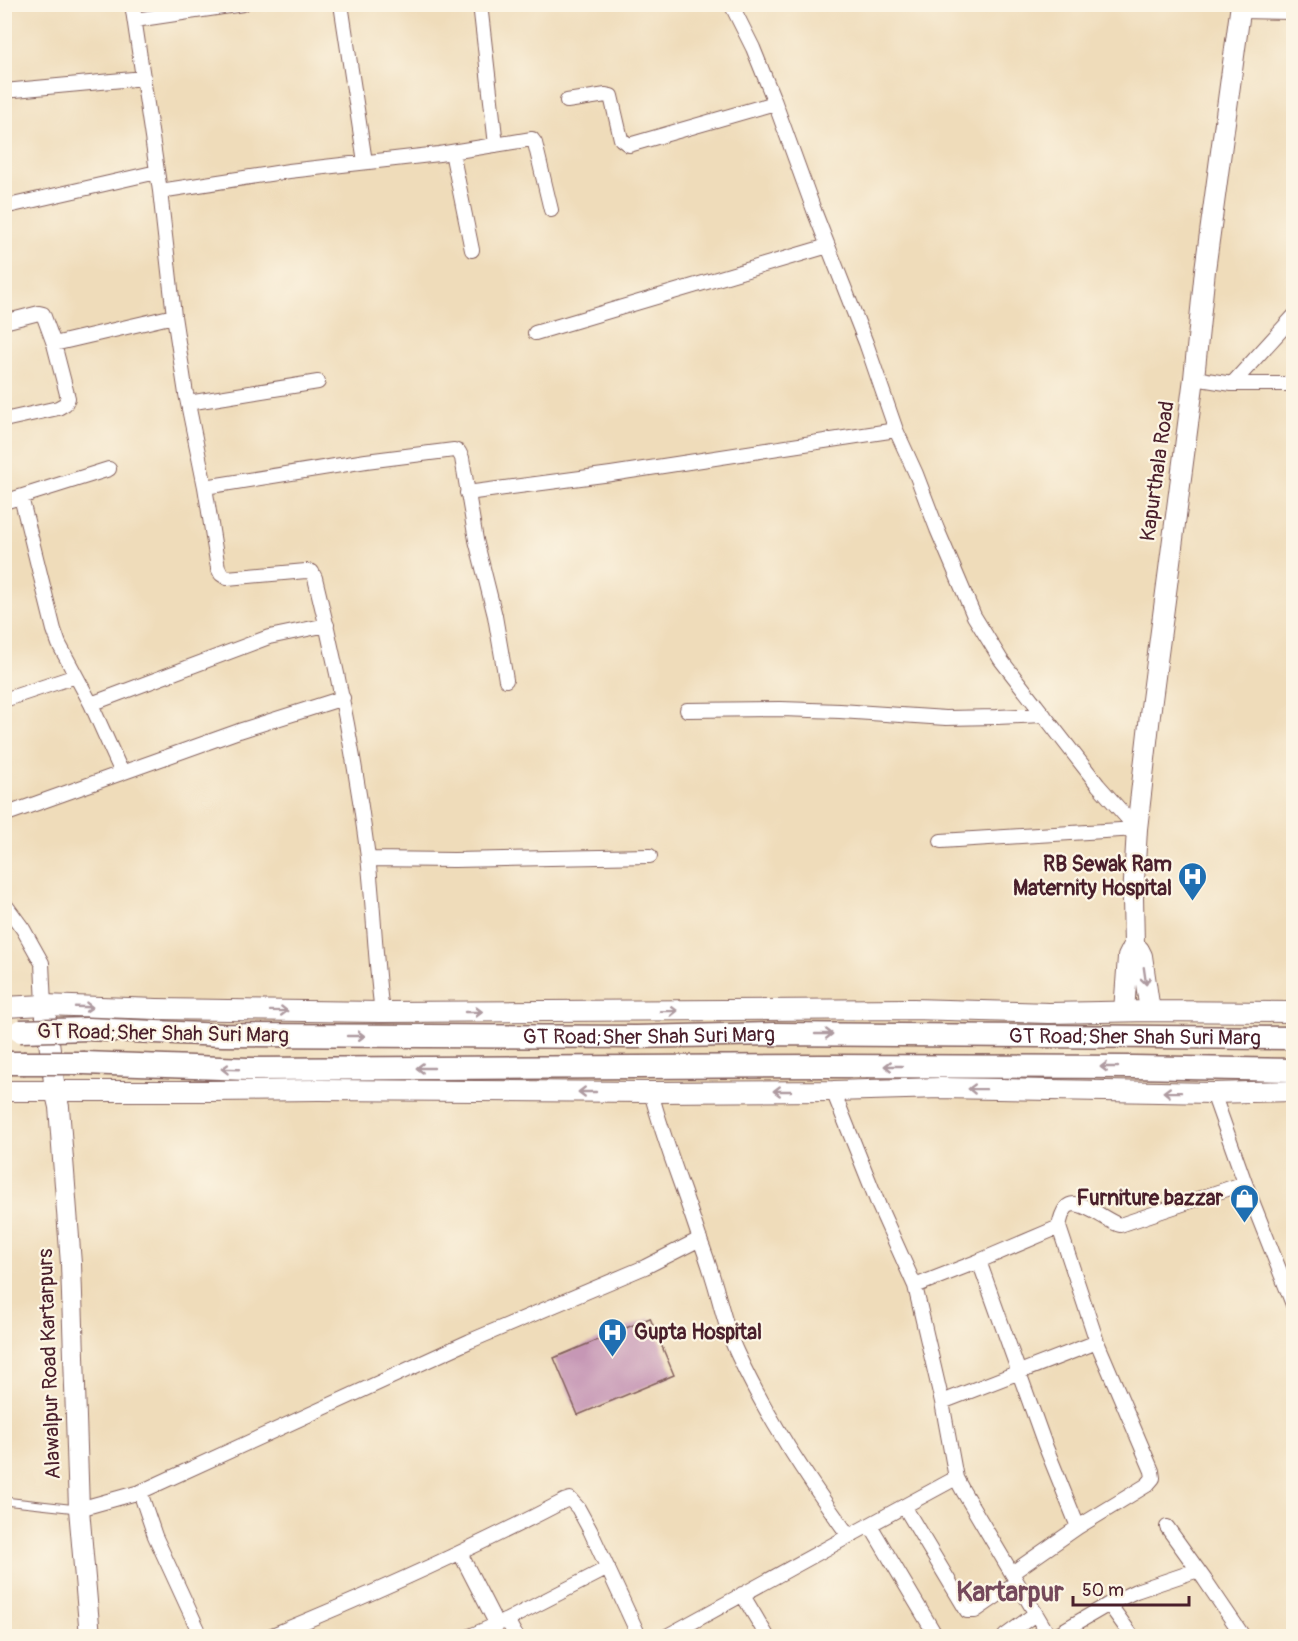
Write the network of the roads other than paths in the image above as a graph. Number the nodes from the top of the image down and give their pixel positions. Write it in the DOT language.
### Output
graph roads {
  1 [pos="132,4"];
  2 [pos="243,4"];
  3 [pos="341,4"];
  4 [pos="480,4"];
  5 [pos="731,4"];
  6 [pos="1241,8"];
  7 [pos="1293,12"];
  8 [pos="135,20"];
  9 [pos="144,78"];
  10 [pos="4,91"];
  11 [pos="567,101"];
  12 [pos="776,103"];
  13 [pos="496,145"];
  14 [pos="452,152"];
  15 [pos="365,162"];
  16 [pos="157,172"];
  17 [pos="160,191"];
  18 [pos="4,207"];
  19 [pos="551,210"];
  20 [pos="828,246"];
  21 [pos="472,250"];
  22 [pos="174,316"];
  23 [pos="1293,316"];
  24 [pos="4,322"];
  25 [pos="535,333"];
  26 [pos="54,344"];
  27 [pos="1194,378"];
  28 [pos="318,382"];
  29 [pos="1232,384"];
  30 [pos="1293,384"];
  31 [pos="188,403"];
  32 [pos="4,420"];
  33 [pos="896,430"];
  34 [pos="109,470"];
  35 [pos="205,487"];
  36 [pos="467,493"];
  37 [pos="21,497"];
  38 [pos="4,502"];
  39 [pos="327,625"];
  40 [pos="76,676"];
  41 [pos="506,680"];
  42 [pos="343,698"];
  43 [pos="4,699"];
  44 [pos="91,704"];
  45 [pos="687,710"];
  46 [pos="1044,715"];
  47 [pos="122,773"];
  48 [pos="4,815"];
  49 [pos="1137,829"];
  50 [pos="941,841"];
  51 [pos="650,856"];
  52 [pos="368,859"];
  53 [pos="4,903"];
  54 [pos="1134,945"];
  55 [pos="44,1005"];
  56 [pos="4,1007"];
  57 [pos="1124,1011"];
  58 [pos="1150,1011"];
  59 [pos="382,1012"];
  60 [pos="1293,1012"];
  61 [pos="12,1031"];
  62 [pos="1293,1038"];
  63 [pos="14,1063"];
  64 [pos="1293,1070"];
  65 [pos="55,1090"];
  66 [pos="4,1091"];
  67 [pos="833,1091"];
  68 [pos="1293,1091"];
  69 [pos="651,1092"];
  70 [pos="1213,1093"];
  71 [pos="1245,1183"];
  72 [pos="1059,1227"];
  73 [pos="700,1239"];
  74 [pos="979,1261"];
  75 [pos="1290,1285"];
  76 [pos="915,1286"];
  77 [pos="1293,1307"];
  78 [pos="1097,1342"];
  79 [pos="1019,1372"];
  80 [pos="942,1402"];
  81 [pos="956,1478"];
  82 [pos="140,1492"];
  83 [pos="4,1502"];
  84 [pos="904,1506"];
  85 [pos="79,1509"];
  86 [pos="870,1525"];
  87 [pos="1078,1527"];
  88 [pos="1167,1527"];
  89 [pos="849,1536"];
  90 [pos="460,1552"];
  91 [pos="608,1568"];
  92 [pos="1198,1570"];
  93 [pos="1014,1578"];
  94 [pos="742,1594"];
  95 [pos="1108,1604"];
  96 [pos="1035,1614"];
  97 [pos="502,1622"];
  98 [pos="691,1630"];
  99 [pos="90,1636"];
  100 [pos="201,1636"];
  101 [pos="270,1636"];
  102 [pos="470,1636"];
  103 [pos="516,1636"];
  104 [pos="639,1636"];
  105 [pos="667,1636"];
  106 [pos="767,1636"];
  107 [pos="936,1636"];
  108 [pos="1005,1636"];
  109 [pos="1049,1636"];
  110 [pos="1054,1636"];
  111 [pos="1132,1636"];
  112 [pos="1243,1636"];
  1 -- 8 [label="street"];
  2 -- 8 [label="street"];
  3 -- 15 [label="street"];
  4 -- 13 [label="street"];
  5 -- 12 [label="street"];
  6 -- 7 [label="street"];
  6 -- 27 [label="main road, Kapurthala Road"];
  8 -- 9 [label="street"];
  9 -- 10 [label="street"];
  9 -- 16 [label="street"];
  11 -- 12 [label="street"];
  12 -- 20 [label="street"];
  13 -- 14 [label="street"];
  13 -- 19 [label="street"];
  14 -- 15 [label="street"];
  14 -- 21 [label="street"];
  15 -- 17 [label="street"];
  16 -- 17 [label="street"];
  16 -- 18 [label="street"];
  17 -- 22 [label="street"];
  20 -- 25 [label="street"];
  20 -- 33 [label="street"];
  22 -- 26 [label="street"];
  22 -- 31 [label="street"];
  23 -- 29 [label="street"];
  24 -- 26 [label="street"];
  26 -- 32 [label="street"];
  27 -- 29 [label="street"];
  27 -- 49 [label="main road, Kapurthala Road"];
  28 -- 31 [label="street"];
  29 -- 30 [label="street"];
  31 -- 35 [label="street"];
  33 -- 36 [label="street"];
  33 -- 46 [label="street"];
  34 -- 37 [label="street"];
  35 -- 36 [label="street"];
  35 -- 39 [label="street"];
  36 -- 41 [label="street"];
  37 -- 38 [label="street"];
  37 -- 40 [label="street"];
  39 -- 42 [label="street"];
  39 -- 44 [label="street"];
  40 -- 43 [label="street"];
  40 -- 44 [label="street"];
  42 -- 47 [label="street"];
  42 -- 52 [label="street"];
  44 -- 47 [label="street"];
  45 -- 46 [label="street"];
  46 -- 49 [label="street"];
  47 -- 48 [label="street"];
  49 -- 50 [label="street"];
  49 -- 54 [label="main road, Kapurthala Road"];
  51 -- 52 [label="street"];
  52 -- 59 [label="street"];
  53 -- 55 [label="street"];
  54 -- 57 [label="main road, Kapurthala Road"];
  54 -- 58 [label="main road, Kapurthala Road, one-way"];
  55 -- 56 [label="main road"];
  55 -- 59 [label="main road, one-way"];
  55 -- 65 [label="main road, Alawalpur Road Kartarpurs"];
  57 -- 58 [label="main road"];
  59 -- 57 [label="main road, one-way"];
  58 -- 60 [label="main road"];
  61 -- 62 [label="highway, GT Road;Sher Shah Suri Marg, one-way, bridge"];
  64 -- 63 [label="highway, GT Road;Sher Shah Suri Marg, one-way, bridge"];
  65 -- 66 [label="main road"];
  69 -- 65 [label="main road, one-way"];
  65 -- 85 [label="main road, Alawalpur Road Kartarpurs"];
  67 -- 69 [label="main road, one-way"];
  70 -- 67 [label="main road, one-way"];
  67 -- 76 [label="street"];
  68 -- 70 [label="main road"];
  69 -- 73 [label="street"];
  70 -- 71 [label="street"];
  71 -- 72 [label="street"];
  71 -- 75 [label="street"];
  72 -- 74 [label="street"];
  72 -- 78 [label="street"];
  73 -- 82 [label="street"];
  73 -- 89 [label="street"];
  74 -- 76 [label="street"];
  74 -- 79 [label="street"];
  75 -- 77 [label="street"];
  76 -- 80 [label="street"];
  78 -- 79 [label="street"];
  78 -- 87 [label="street"];
  79 -- 80 [label="street"];
  79 -- 87 [label="street"];
  80 -- 81 [label="street"];
  81 -- 84 [label="street"];
  81 -- 93 [label="street"];
  82 -- 85 [label="street"];
  82 -- 100 [label="street"];
  83 -- 85 [label="lane"];
  84 -- 86 [label="street"];
  84 -- 93 [label="street"];
  85 -- 99 [label="main road, Alawalpur Road Kartarpurs"];
  86 -- 89 [label="street"];
  86 -- 107 [label="street"];
  87 -- 93 [label="street"];
  88 -- 92 [label="street"];
  89 -- 94 [label="street"];
  90 -- 91 [label="street"];
  90 -- 97 [label="street"];
  90 -- 101 [label="street"];
  91 -- 97 [label="street"];
  91 -- 104 [label="street"];
  92 -- 95 [label="street"];
  92 -- 112 [label="street"];
  93 -- 96 [label="street"];
  94 -- 98 [label="street"];
  94 -- 106 [label="street"];
  95 -- 110 [label="street"];
  95 -- 111 [label="street"];
  96 -- 108 [label="street"];
  96 -- 109 [label="street"];
  97 -- 102 [label="street"];
  97 -- 103 [label="street"];
  98 -- 105 [label="street"];
}
